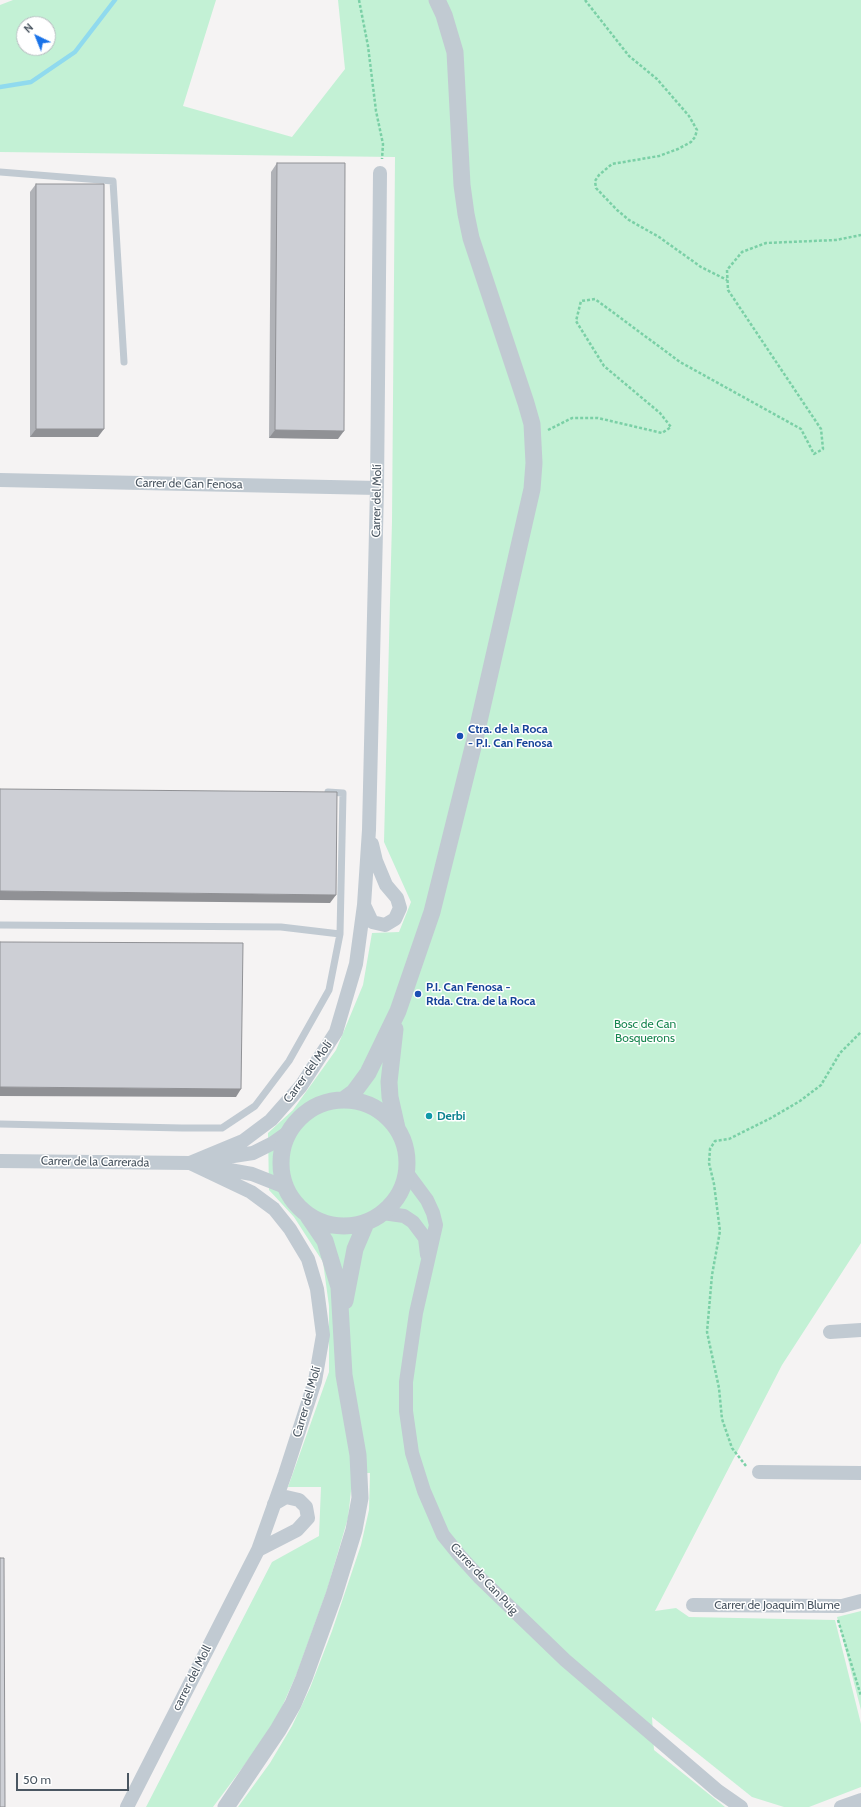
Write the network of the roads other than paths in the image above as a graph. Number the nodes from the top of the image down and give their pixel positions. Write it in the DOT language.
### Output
graph roads {
  1 [pos="437,0"];
  2 [pos="0,172"];
  3 [pos="380,173"];
  4 [pos="124,362"];
  5 [pos="0,480"];
  6 [pos="377,488"];
  7 [pos="319,792"];
  8 [pos="369,830"];
  9 [pos="364,905"];
  10 [pos="0,925"];
  11 [pos="340,934"];
  12 [pos="398,1011"];
  13 [pos="343,1100"];
  14 [pos="0,1124"];
  15 [pos="397,1128"];
  16 [pos="290,1131"];
  17 [pos="0,1161"];
  18 [pos="190,1163"];
  19 [pos="407,1173"];
  20 [pos="285,1187"];
  21 [pos="383,1213"];
  22 [pos="308,1216"];
  23 [pos="366,1223"];
  24 [pos="427,1259"];
  25 [pos="341,1317"];
  26 [pos="861,1330"];
  27 [pos="830,1332"];
  28 [pos="759,1472"];
  29 [pos="861,1473"];
  30 [pos="274,1504"];
  31 [pos="258,1550"];
  32 [pos="861,1601"];
  33 [pos="693,1606"];
  34 [pos="861,1800"];
  35 [pos="127,1807"];
  36 [pos="226,1807"];
  37 [pos="742,1807"];
  38 [pos="841,1807"];
  1 -- 12 [label="street"];
  2 -- 4 [label="lane"];
  3 -- 6 [label="street, Carrer del Molí"];
  5 -- 6 [label="street, Carrer de Can Fenosa"];
  6 -- 8 [label="street, Carrer del Molí"];
  7 -- 11 [label="lane"];
  8 -- 9 [label="street, Carrer del Molí"];
  8 -- 9 [label="street, Carrer del Molí"];
  9 -- 18 [label="street, Carrer del Molí"];
  10 -- 11 [label="lane"];
  11 -- 14 [label="lane"];
  12 -- 13 [label="street"];
  12 -- 15 [label="street"];
  13 -- 15 [label="street"];
  13 -- 16 [label="street"];
  15 -- 19 [label="street"];
  16 -- 18 [label="street, Carrer de la Carrerada"];
  16 -- 20 [label="street"];
  17 -- 18 [label="street, Carrer de la Carrerada"];
  18 -- 20 [label="street, Carrer de la Carrerada"];
  18 -- 30 [label="street, Carrer del Molí"];
  19 -- 21 [label="street"];
  19 -- 24 [label="street, Carrer de Can Puig"];
  20 -- 22 [label="street"];
  21 -- 23 [label="street"];
  21 -- 24 [label="street, Carrer de Can Puig"];
  22 -- 23 [label="street"];
  22 -- 25 [label="street"];
  23 -- 25 [label="street"];
  24 -- 37 [label="street, Carrer de Can Puig"];
  25 -- 36 [label="street"];
  26 -- 27 [label="street"];
  28 -- 29 [label="street"];
  30 -- 31 [label="street, Carrer del Molí"];
  30 -- 31 [label="street"];
  31 -- 35 [label="street, carrer del Moll"];
  32 -- 33 [label="street, Carrer de Joaquim Blume"];
  34 -- 38 [label="street"];
}
